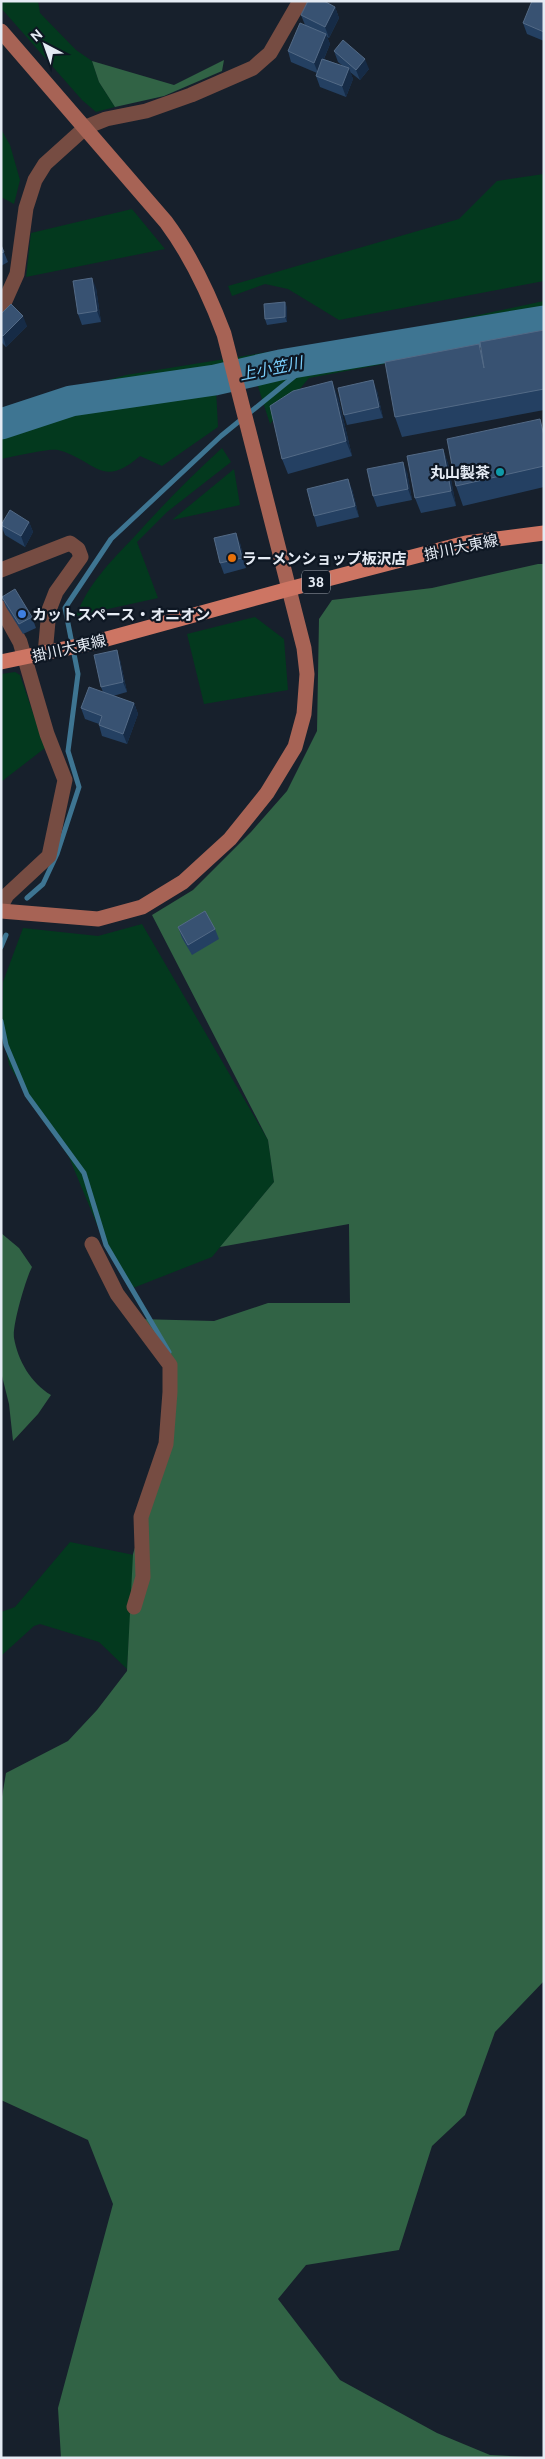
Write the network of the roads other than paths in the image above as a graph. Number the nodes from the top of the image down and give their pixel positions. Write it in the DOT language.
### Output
graph roads {
  1 [pos="300,1"];
  2 [pos="1,31"];
  3 [pos="86,127"];
  4 [pos="1,310"];
  5 [pos="544,533"];
  6 [pos="1,570"];
  7 [pos="289,589"];
  8 [pos="1,608"];
  9 [pos="49,654"];
  10 [pos="25,658"];
  11 [pos="1,662"];
  12 [pos="1,906"];
  13 [pos="1,911"];
  14 [pos="92,1244"];
  15 [pos="134,1607"];
  1 -- 3 [label="street"];
  2 -- 3 [label="street"];
  3 -- 4 [label="street"];
  3 -- 7 [label="street"];
  5 -- 7 [label="main road, 掛川大東線 / 38"];
  6 -- 9 [label="street"];
  7 -- 9 [label="main road, 掛川大東線 / 38"];
  7 -- 13 [label="street"];
  8 -- 10 [label="street"];
  9 -- 10 [label="main road, 掛川大東線 / 38"];
  10 -- 11 [label="main road, 掛川大東線 / 38"];
  10 -- 12 [label="street"];
  14 -- 15 [label="street"];
}
